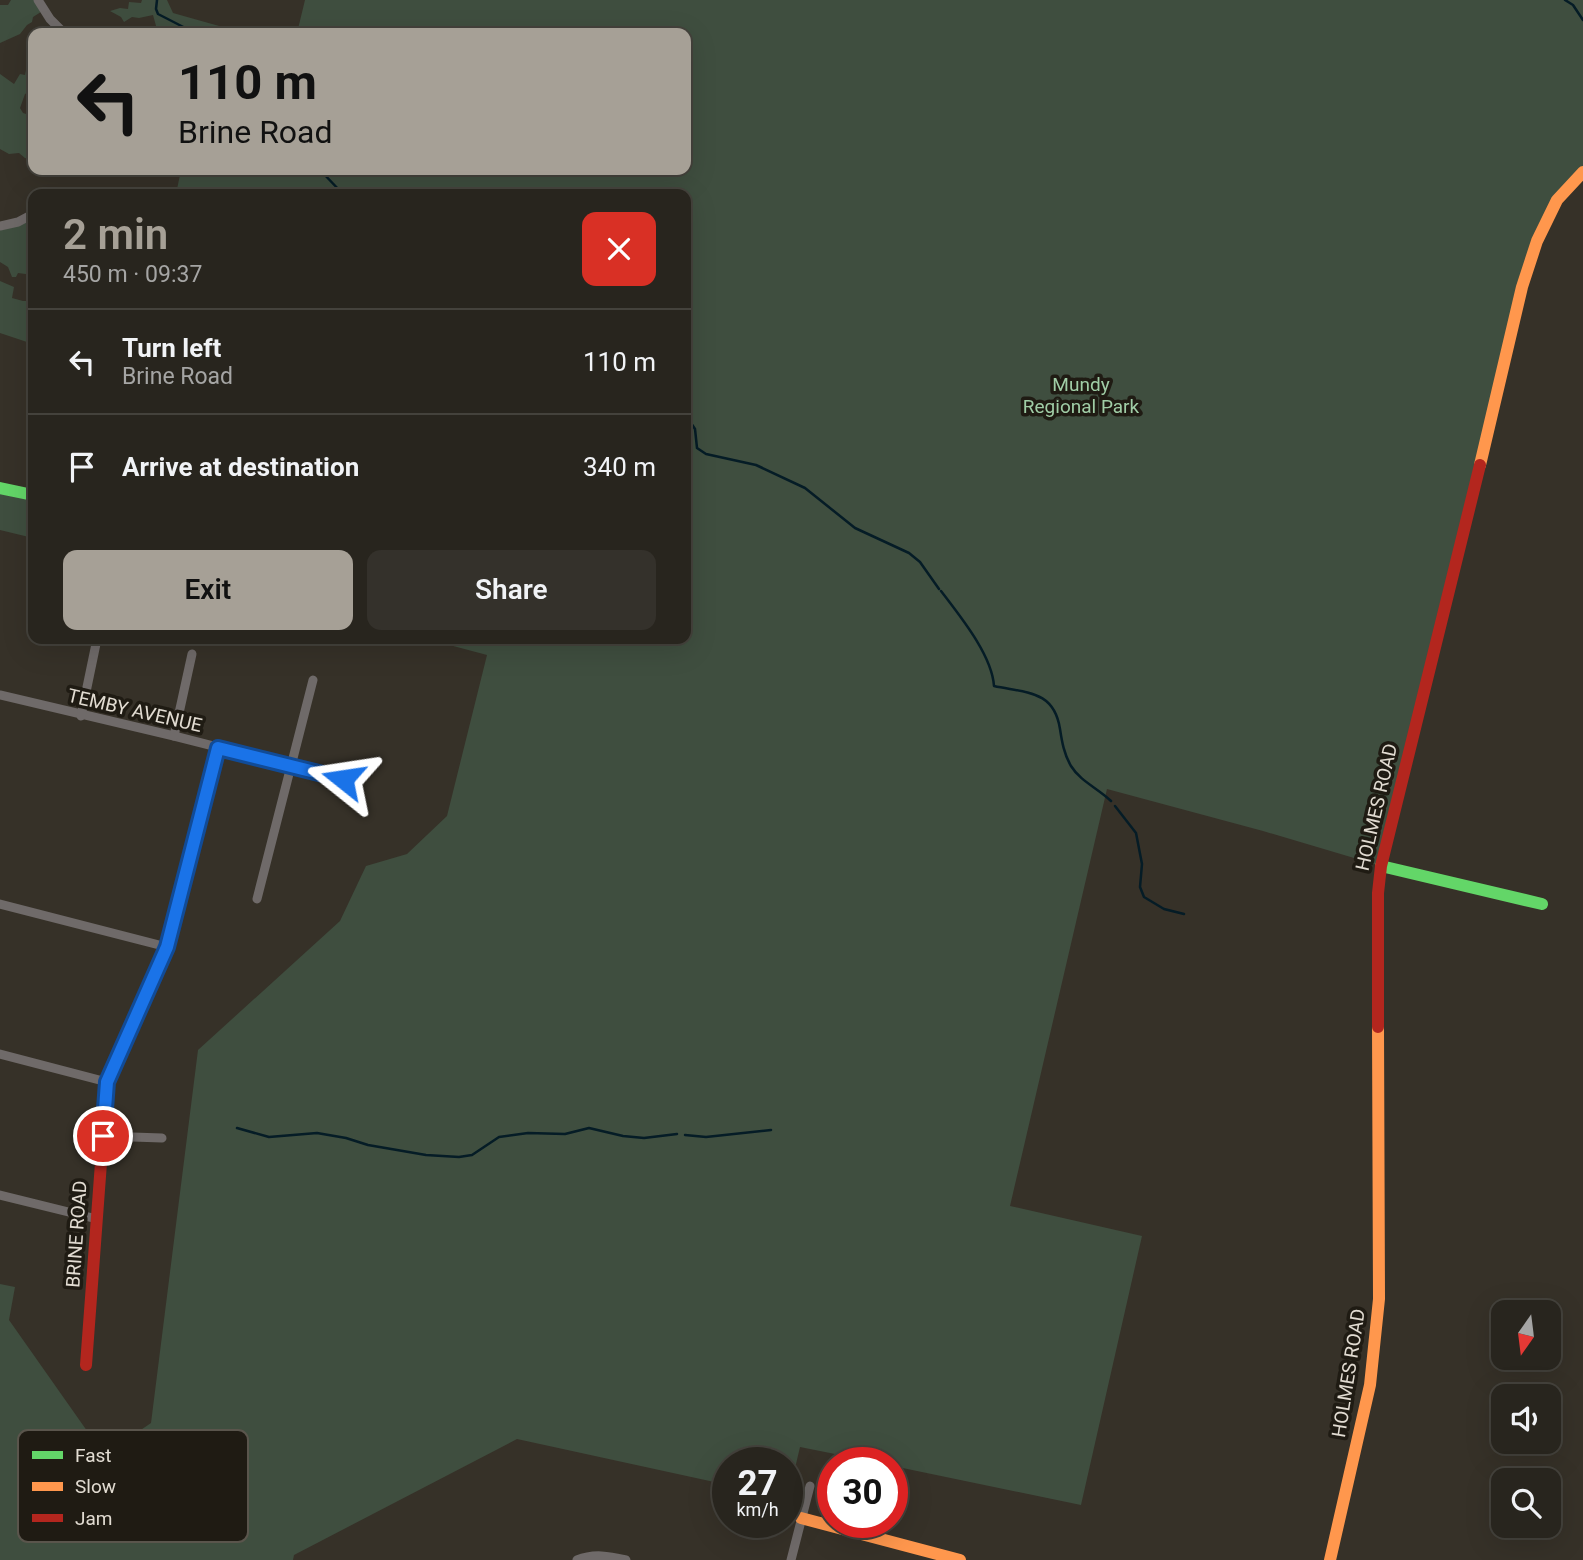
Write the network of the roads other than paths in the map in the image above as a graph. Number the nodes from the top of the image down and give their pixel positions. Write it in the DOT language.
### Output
graph roads {
  1 [pos="38,0"];
  2 [pos="59,28"];
  3 [pos="1583,172"];
  4 [pos="28,217"];
  5 [pos="0,226"];
  6 [pos="0,488"];
  7 [pos="28,494"];
  8 [pos="96,644"];
  9 [pos="192,654"];
  10 [pos="313,680"];
  11 [pos="0,695"];
  12 [pos="81,716"];
  13 [pos="174,736"];
  14 [pos="218,748"];
  15 [pos="291,765"];
  16 [pos="343,779"];
  17 [pos="1381,866"];
  18 [pos="257,898"];
  19 [pos="0,904"];
  20 [pos="1542,904"];
  21 [pos="167,947"];
  22 [pos="0,1054"];
  23 [pos="107,1082"];
  24 [pos="103,1136"];
  25 [pos="162,1138"];
  26 [pos="0,1195"];
  27 [pos="97,1219"];
  28 [pos="86,1365"];
  29 [pos="810,1486"];
  30 [pos="803,1511"];
  31 [pos="803,1519"];
  32 [pos="796,1538"];
  33 [pos="577,1560"];
  34 [pos="626,1560"];
  35 [pos="791,1560"];
  36 [pos="960,1560"];
  37 [pos="1330,1560"];
  1 -- 2 [label="street"];
  3 -- 17 [label="street, HOLMES ROAD"];
  4 -- 5 [label="street"];
  6 -- 7 [label="street"];
  8 -- 12 [label="street"];
  9 -- 13 [label="street"];
  10 -- 15 [label="street"];
  11 -- 12 [label="street, TEMBY AVENUE"];
  12 -- 13 [label="street, TEMBY AVENUE"];
  13 -- 14 [label="street, TEMBY AVENUE"];
  14 -- 15 [label="street, TEMBY AVENUE"];
  14 -- 21 [label="street, BRINE ROAD"];
  15 -- 16 [label="street, TEMBY AVENUE"];
  15 -- 18 [label="street"];
  17 -- 20 [label="street"];
  17 -- 37 [label="street, HOLMES ROAD"];
  19 -- 21 [label="street"];
  21 -- 23 [label="street, BRINE ROAD"];
  22 -- 23 [label="street"];
  23 -- 24 [label="street, BRINE ROAD"];
  24 -- 25 [label="street"];
  24 -- 27 [label="street, BRINE ROAD"];
  26 -- 27 [label="street"];
  27 -- 28 [label="street, BRINE ROAD"];
  29 -- 30 [label="street"];
  31 -- 36 [label="street"];
  32 -- 35 [label="street"];
  33 -- 34 [label="street"];
}
